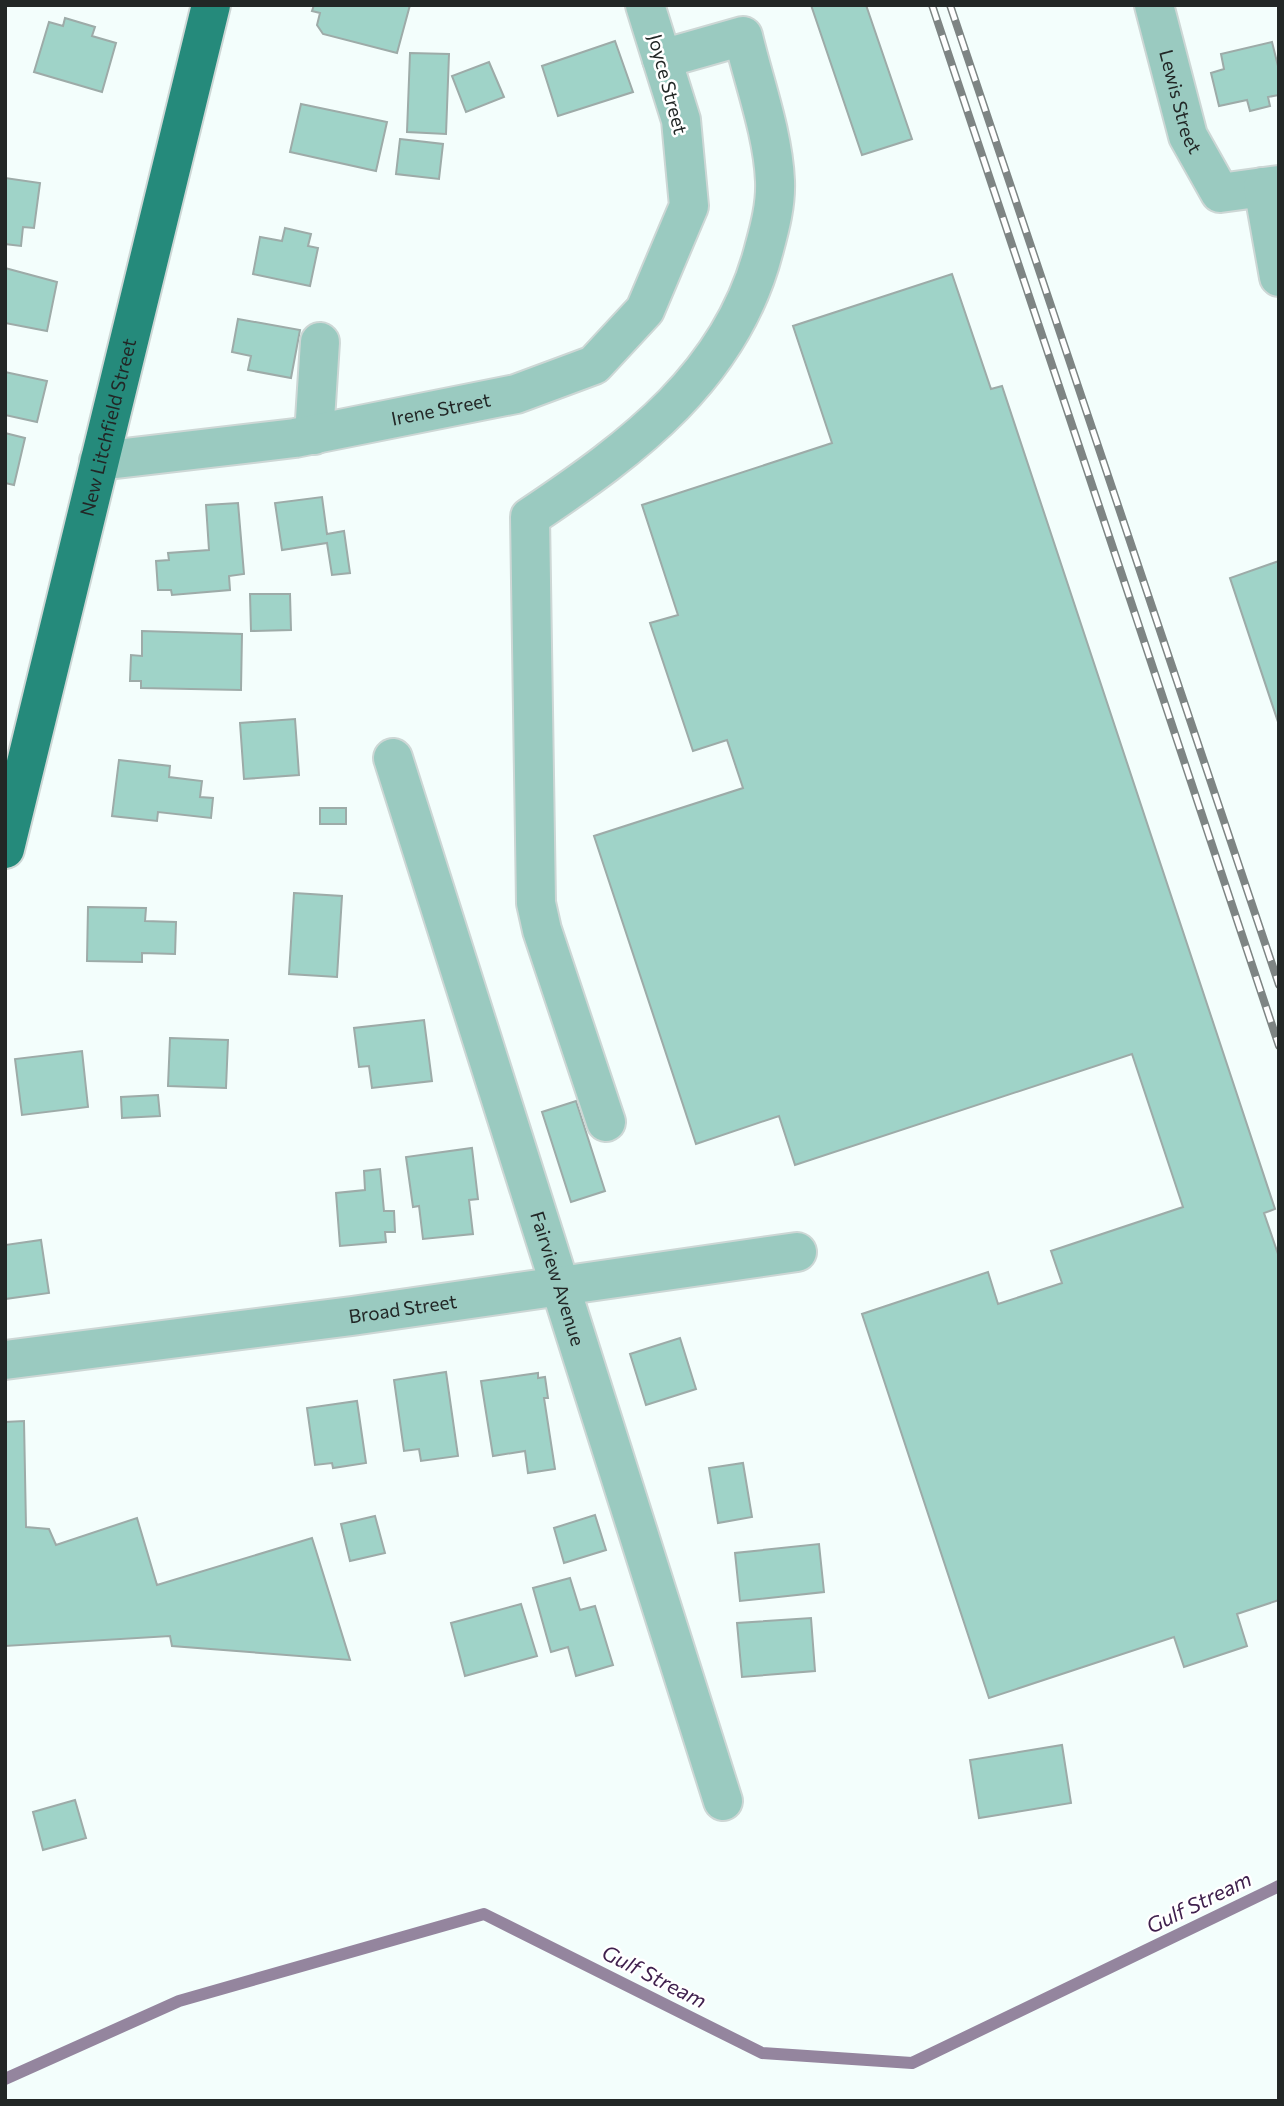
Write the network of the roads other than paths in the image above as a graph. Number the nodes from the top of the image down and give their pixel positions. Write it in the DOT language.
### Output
graph roads {
  1 [pos="211,5"];
  2 [pos="645,5"];
  3 [pos="1154,5"];
  4 [pos="662,59"];
  5 [pos="1271,186"];
  6 [pos="689,206"];
  7 [pos="1278,270"];
  8 [pos="320,342"];
  9 [pos="314,435"];
  10 [pos="99,461"];
  11 [pos="393,758"];
  12 [pos="5,849"];
  13 [pos="606,1122"];
  14 [pos="797,1252"];
  15 [pos="559,1284"];
  16 [pos="5,1360"];
  17 [pos="723,1801"];
  1 -- 10 [label="highway, New Litchfield Street"];
  2 -- 4 [label="street, Joyce Street"];
  3 -- 5 [label="street, Lewis Street"];
  4 -- 6 [label="street, Joyce Street"];
  4 -- 13 [label="street"];
  5 -- 7 [label="street"];
  6 -- 9 [label="street, Irene Street"];
  8 -- 9 [label="street"];
  9 -- 10 [label="street, Irene Street"];
  10 -- 12 [label="highway, New Litchfield Street"];
  11 -- 15 [label="street, Fairview Avenue"];
  14 -- 15 [label="street, Broad Street"];
  15 -- 16 [label="street, Broad Street"];
  15 -- 17 [label="street, Fairview Avenue"];
}
